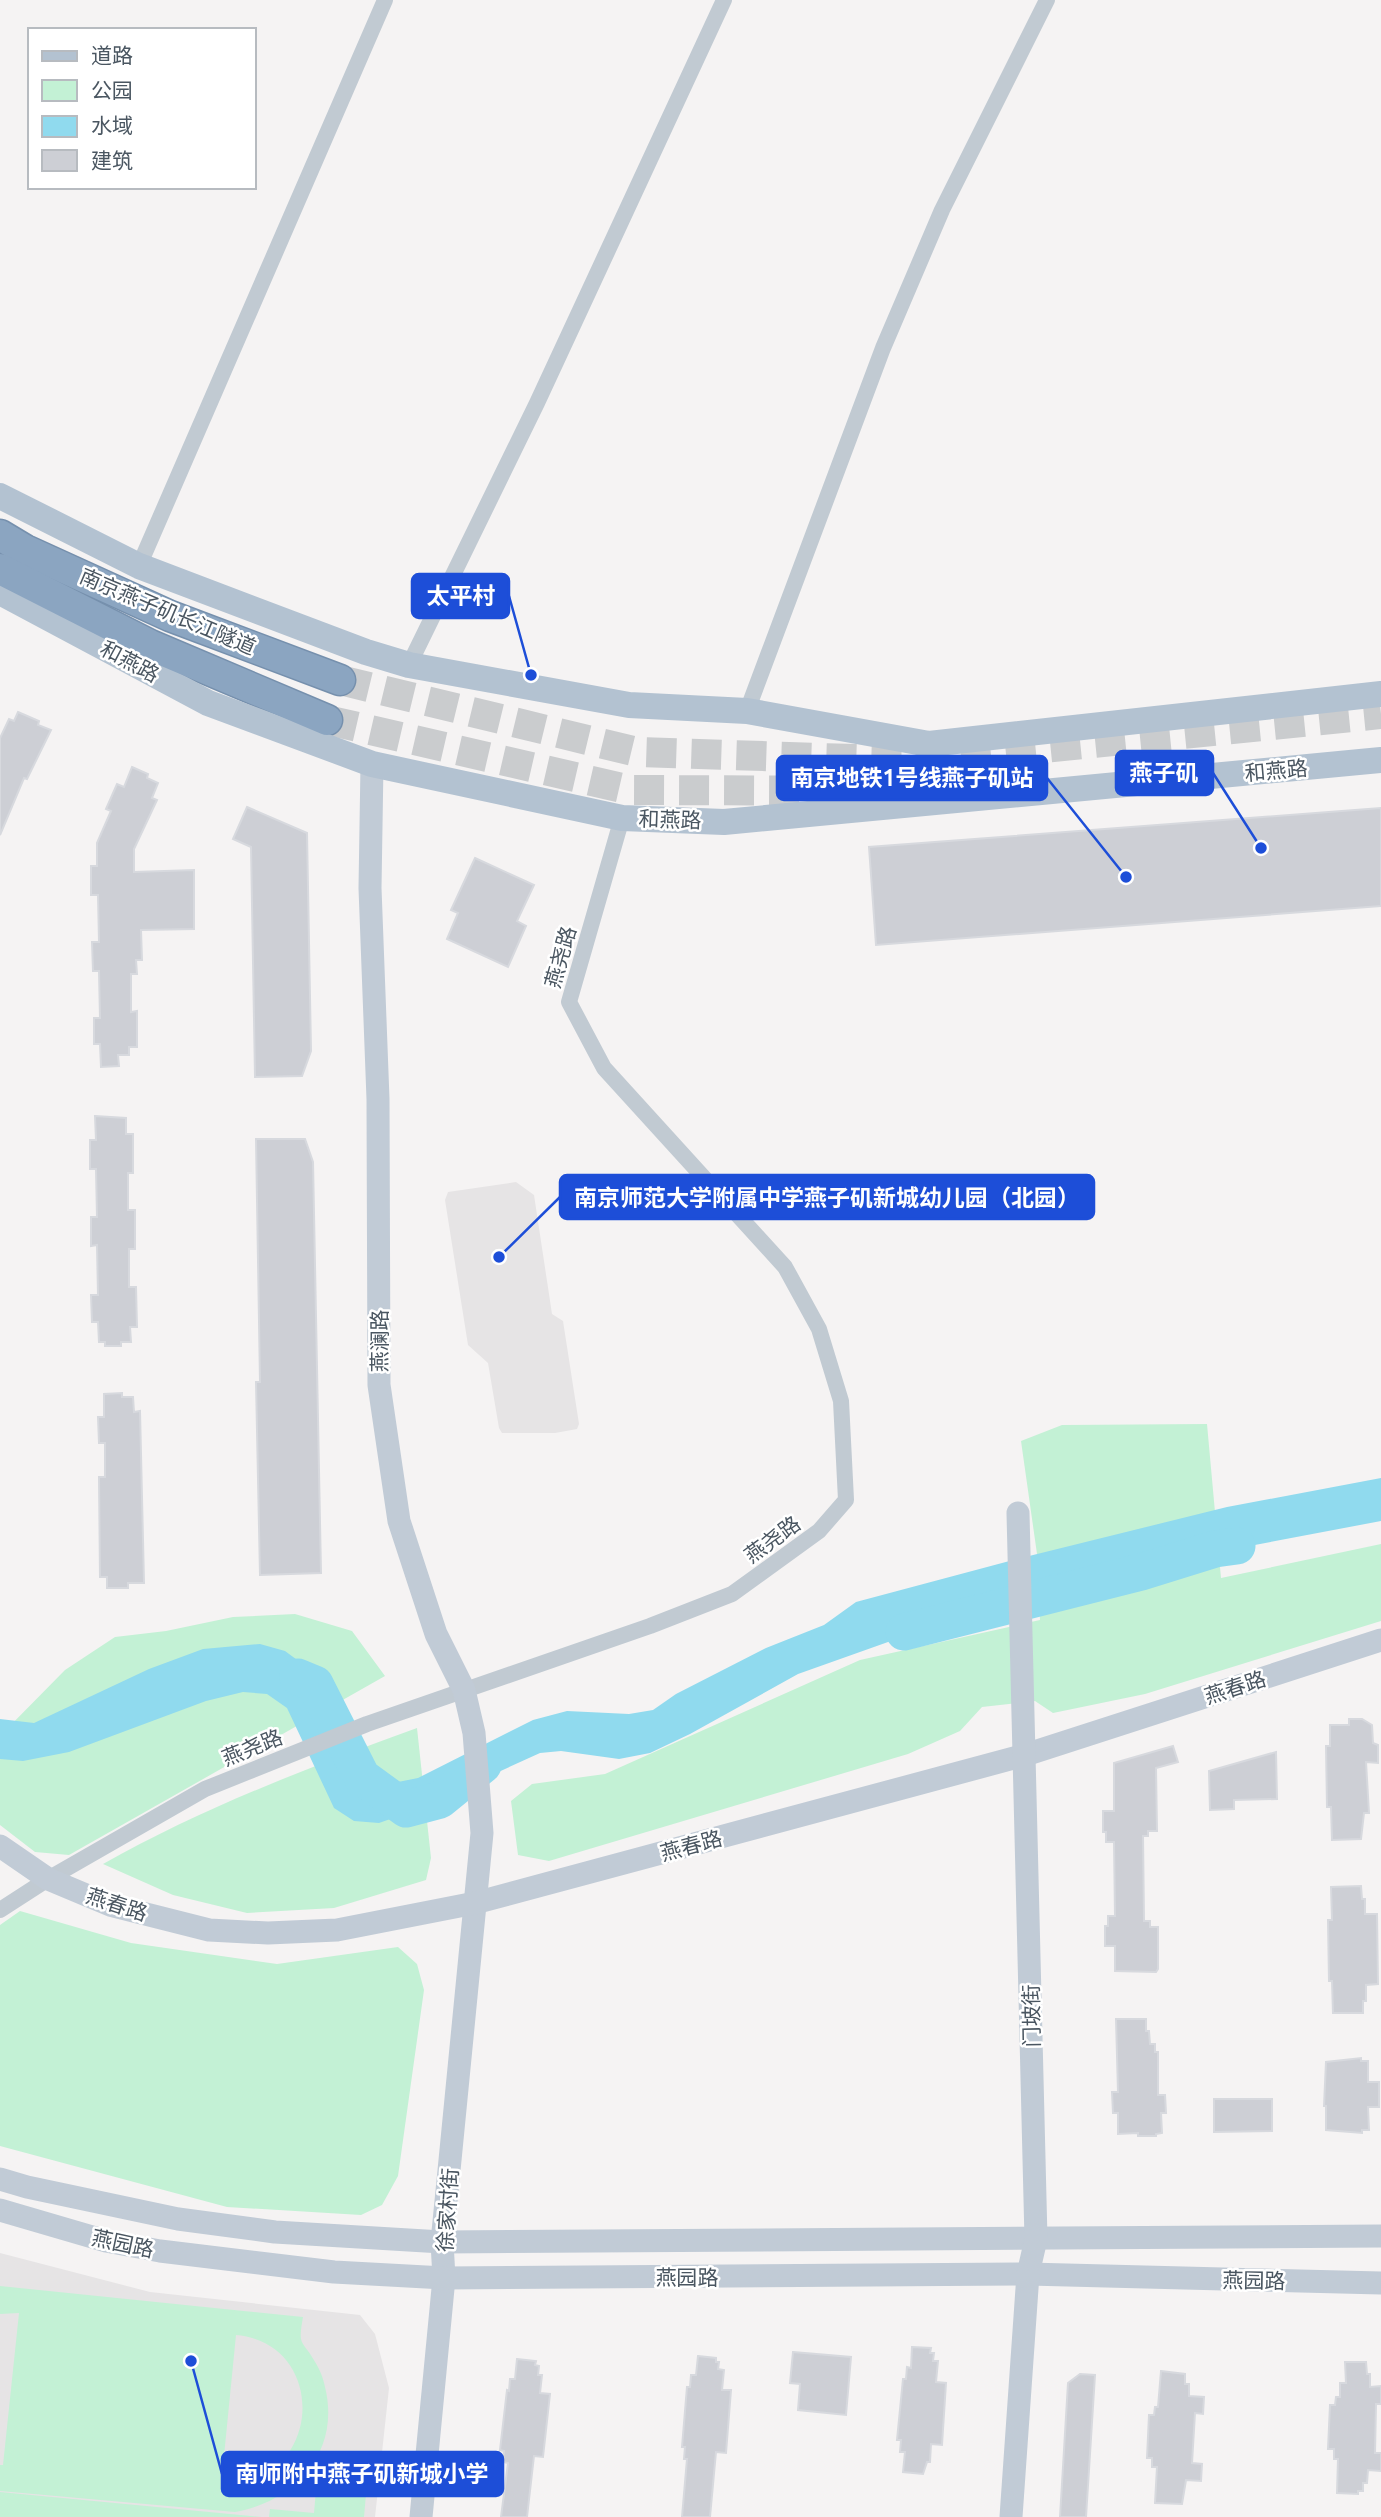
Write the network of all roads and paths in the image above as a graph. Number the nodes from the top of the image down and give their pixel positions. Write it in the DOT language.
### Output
graph roads {
  1 [pos="385,0"];
  2 [pos="724,0"];
  3 [pos="1047,0"];
  4 [pos="0,496"];
  5 [pos="0,535"];
  6 [pos="139,566"];
  7 [pos="0,569"];
  8 [pos="0,592"];
  9 [pos="409,665"];
  10 [pos="340,680"];
  11 [pos="1381,694"];
  12 [pos="747,711"];
  13 [pos="327,720"];
  14 [pos="1381,760"];
  15 [pos="372,764"];
  16 [pos="622,817"];
  17 [pos="1018,1513"];
  18 [pos="1381,1640"];
  19 [pos="464,1690"];
  20 [pos="1025,1755"];
  21 [pos="0,1846"];
  22 [pos="48,1879"];
  23 [pos="475,1903"];
  24 [pos="0,1910"];
  25 [pos="0,2179"];
  26 [pos="0,2210"];
  27 [pos="1381,2236"];
  28 [pos="1036,2239"];
  29 [pos="442,2242"];
  30 [pos="1028,2274"];
  31 [pos="444,2278"];
  32 [pos="1381,2283"];
  33 [pos="421,2517"];
  34 [pos="1011,2517"];
  1 -- 6 [label="street"];
  2 -- 9 [label="street"];
  3 -- 12 [label="street"];
  4 -- 6 [label="main road"];
  5 -- 10 [label="highway, 南京燕子矶长江隧道"];
  6 -- 9 [label="main road"];
  7 -- 13 [label="highway, 南京燕子矶长江隧道"];
  8 -- 15 [label="main road, 和燕路"];
  9 -- 12 [label="main road"];
  11 -- 12 [label="main road"];
  14 -- 16 [label="main road, 和燕路"];
  15 -- 16 [label="main road, 和燕路"];
  15 -- 19 [label="street, 燕澜路"];
  16 -- 19 [label="street, 燕尧路"];
  17 -- 20 [label="street, 门坡街"];
  18 -- 20 [label="street, 燕春路"];
  19 -- 22 [label="street, 燕尧路"];
  19 -- 23 [label="street, 燕澜路"];
  20 -- 23 [label="street, 燕春路"];
  20 -- 28 [label="street, 门坡街"];
  21 -- 22 [label="street, 燕春路"];
  22 -- 23 [label="street, 燕春路"];
  22 -- 24 [label="street, 燕尧路"];
  23 -- 29 [label="street, 徐家村街"];
  25 -- 29 [label="street, 燕园路"];
  26 -- 31 [label="street, 燕园路"];
  27 -- 28 [label="street, 燕园路"];
  28 -- 29 [label="street, 燕园路"];
  28 -- 30 [label="street, 门坡街"];
  29 -- 31 [label="street, 徐家村街"];
  30 -- 31 [label="street, 燕园路"];
  30 -- 32 [label="street, 燕园路"];
  30 -- 34 [label="street, 门坡街"];
  31 -- 33 [label="street, 徐家村街"];
}
